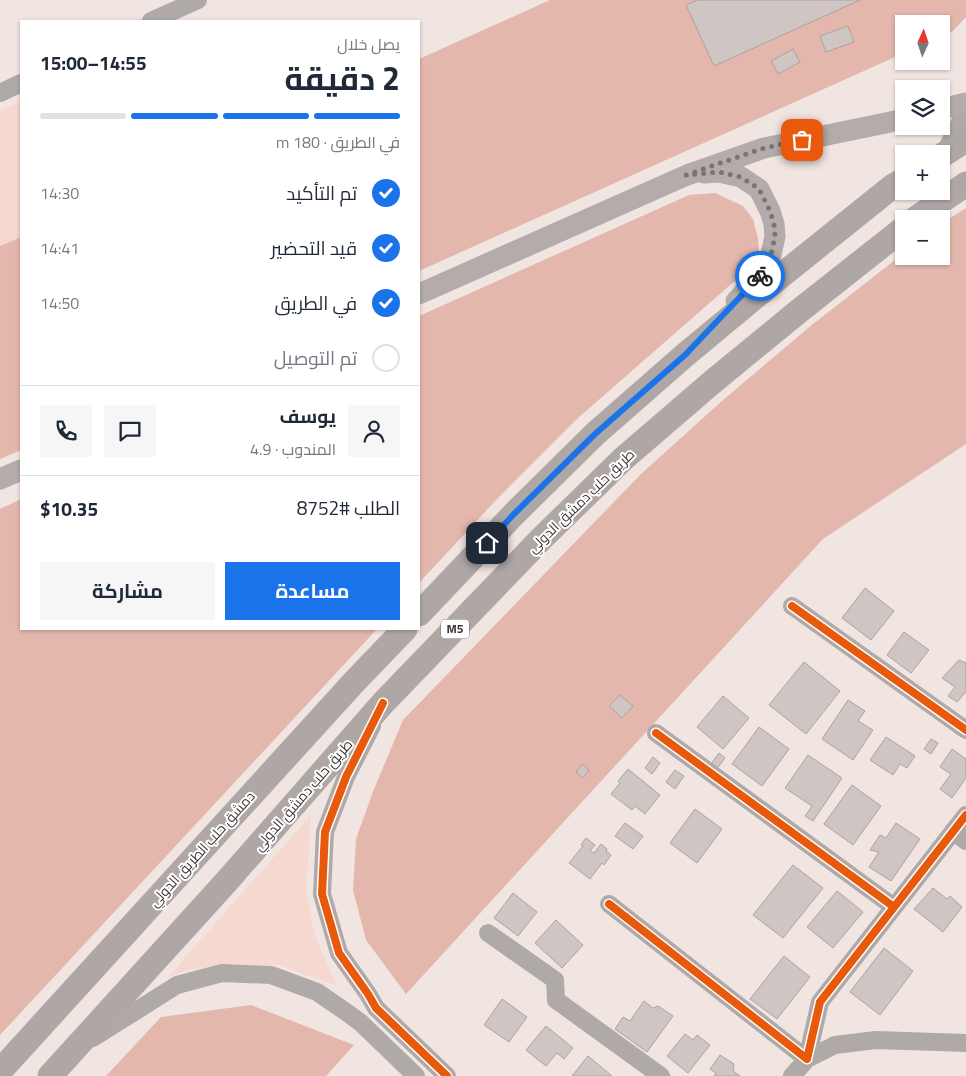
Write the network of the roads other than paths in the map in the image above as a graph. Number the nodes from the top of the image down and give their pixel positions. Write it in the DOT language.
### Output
graph roads {
  1 [pos="198,0"];
  2 [pos="153,20"];
  3 [pos="20,83"];
  4 [pos="0,93"];
  5 [pos="966,103"];
  6 [pos="950,107"];
  7 [pos="966,110"];
  8 [pos="895,121"];
  9 [pos="966,140"];
  10 [pos="948,145"];
  11 [pos="950,150"];
  12 [pos="686,175"];
  13 [pos="966,184"];
  14 [pos="895,185"];
  15 [pos="928,210"];
  16 [pos="895,235"];
  17 [pos="420,294"];
  18 [pos="685,355"];
  19 [pos="20,470"];
  20 [pos="0,480"];
  21 [pos="792,606"];
  22 [pos="420,613"];
  23 [pos="404,630"];
  24 [pos="383,703"];
  25 [pos="966,730"];
  26 [pos="656,733"];
  27 [pos="966,815"];
  28 [pos="960,836"];
  29 [pos="609,904"];
  30 [pos="894,907"];
  31 [pos="488,933"];
  32 [pos="368,994"];
  33 [pos="349,1014"];
  34 [pos="966,1043"];
  35 [pos="74,1051"];
  36 [pos="807,1059"];
  37 [pos="0,1071"];
  38 [pos="50,1076"];
  39 [pos="416,1076"];
  40 [pos="447,1076"];
  41 [pos="661,1076"];
  42 [pos="792,1076"];
  1 -- 2 [label="street"];
  3 -- 4 [label="street"];
  5 -- 6 [label="main road"];
  7 -- 10 [label="street"];
  8 -- 12 [label="main road"];
  9 -- 11 [label="highway"];
  12 -- 17 [label="main road"];
  12 -- 18 [label="main road"];
  13 -- 15 [label="highway"];
  14 -- 18 [label="highway, M5"];
  16 -- 24 [label="highway, طريق حلب دمشق الدولي / M5"];
  18 -- 22 [label="highway, M5"];
  19 -- 20 [label="main road"];
  21 -- 25 [label="street"];
  23 -- 37 [label="highway, دمشق حلب الطريق الدولي"];
  24 -- 32 [label="street"];
  24 -- 35 [label="highway, طريق حلب دمشق الدولي / M5"];
  26 -- 30 [label="street"];
  27 -- 28 [label="street"];
  28 -- 30 [label="street"];
  29 -- 36 [label="street"];
  30 -- 36 [label="street"];
  31 -- 41 [label="street"];
  32 -- 33 [label="street"];
  32 -- 40 [label="street"];
  33 -- 35 [label="street"];
  33 -- 39 [label="street"];
  34 -- 36 [label="street"];
  35 -- 38 [label="highway, طريق حلب دمشق الدولي / M5"];
  36 -- 42 [label="street"];
}
